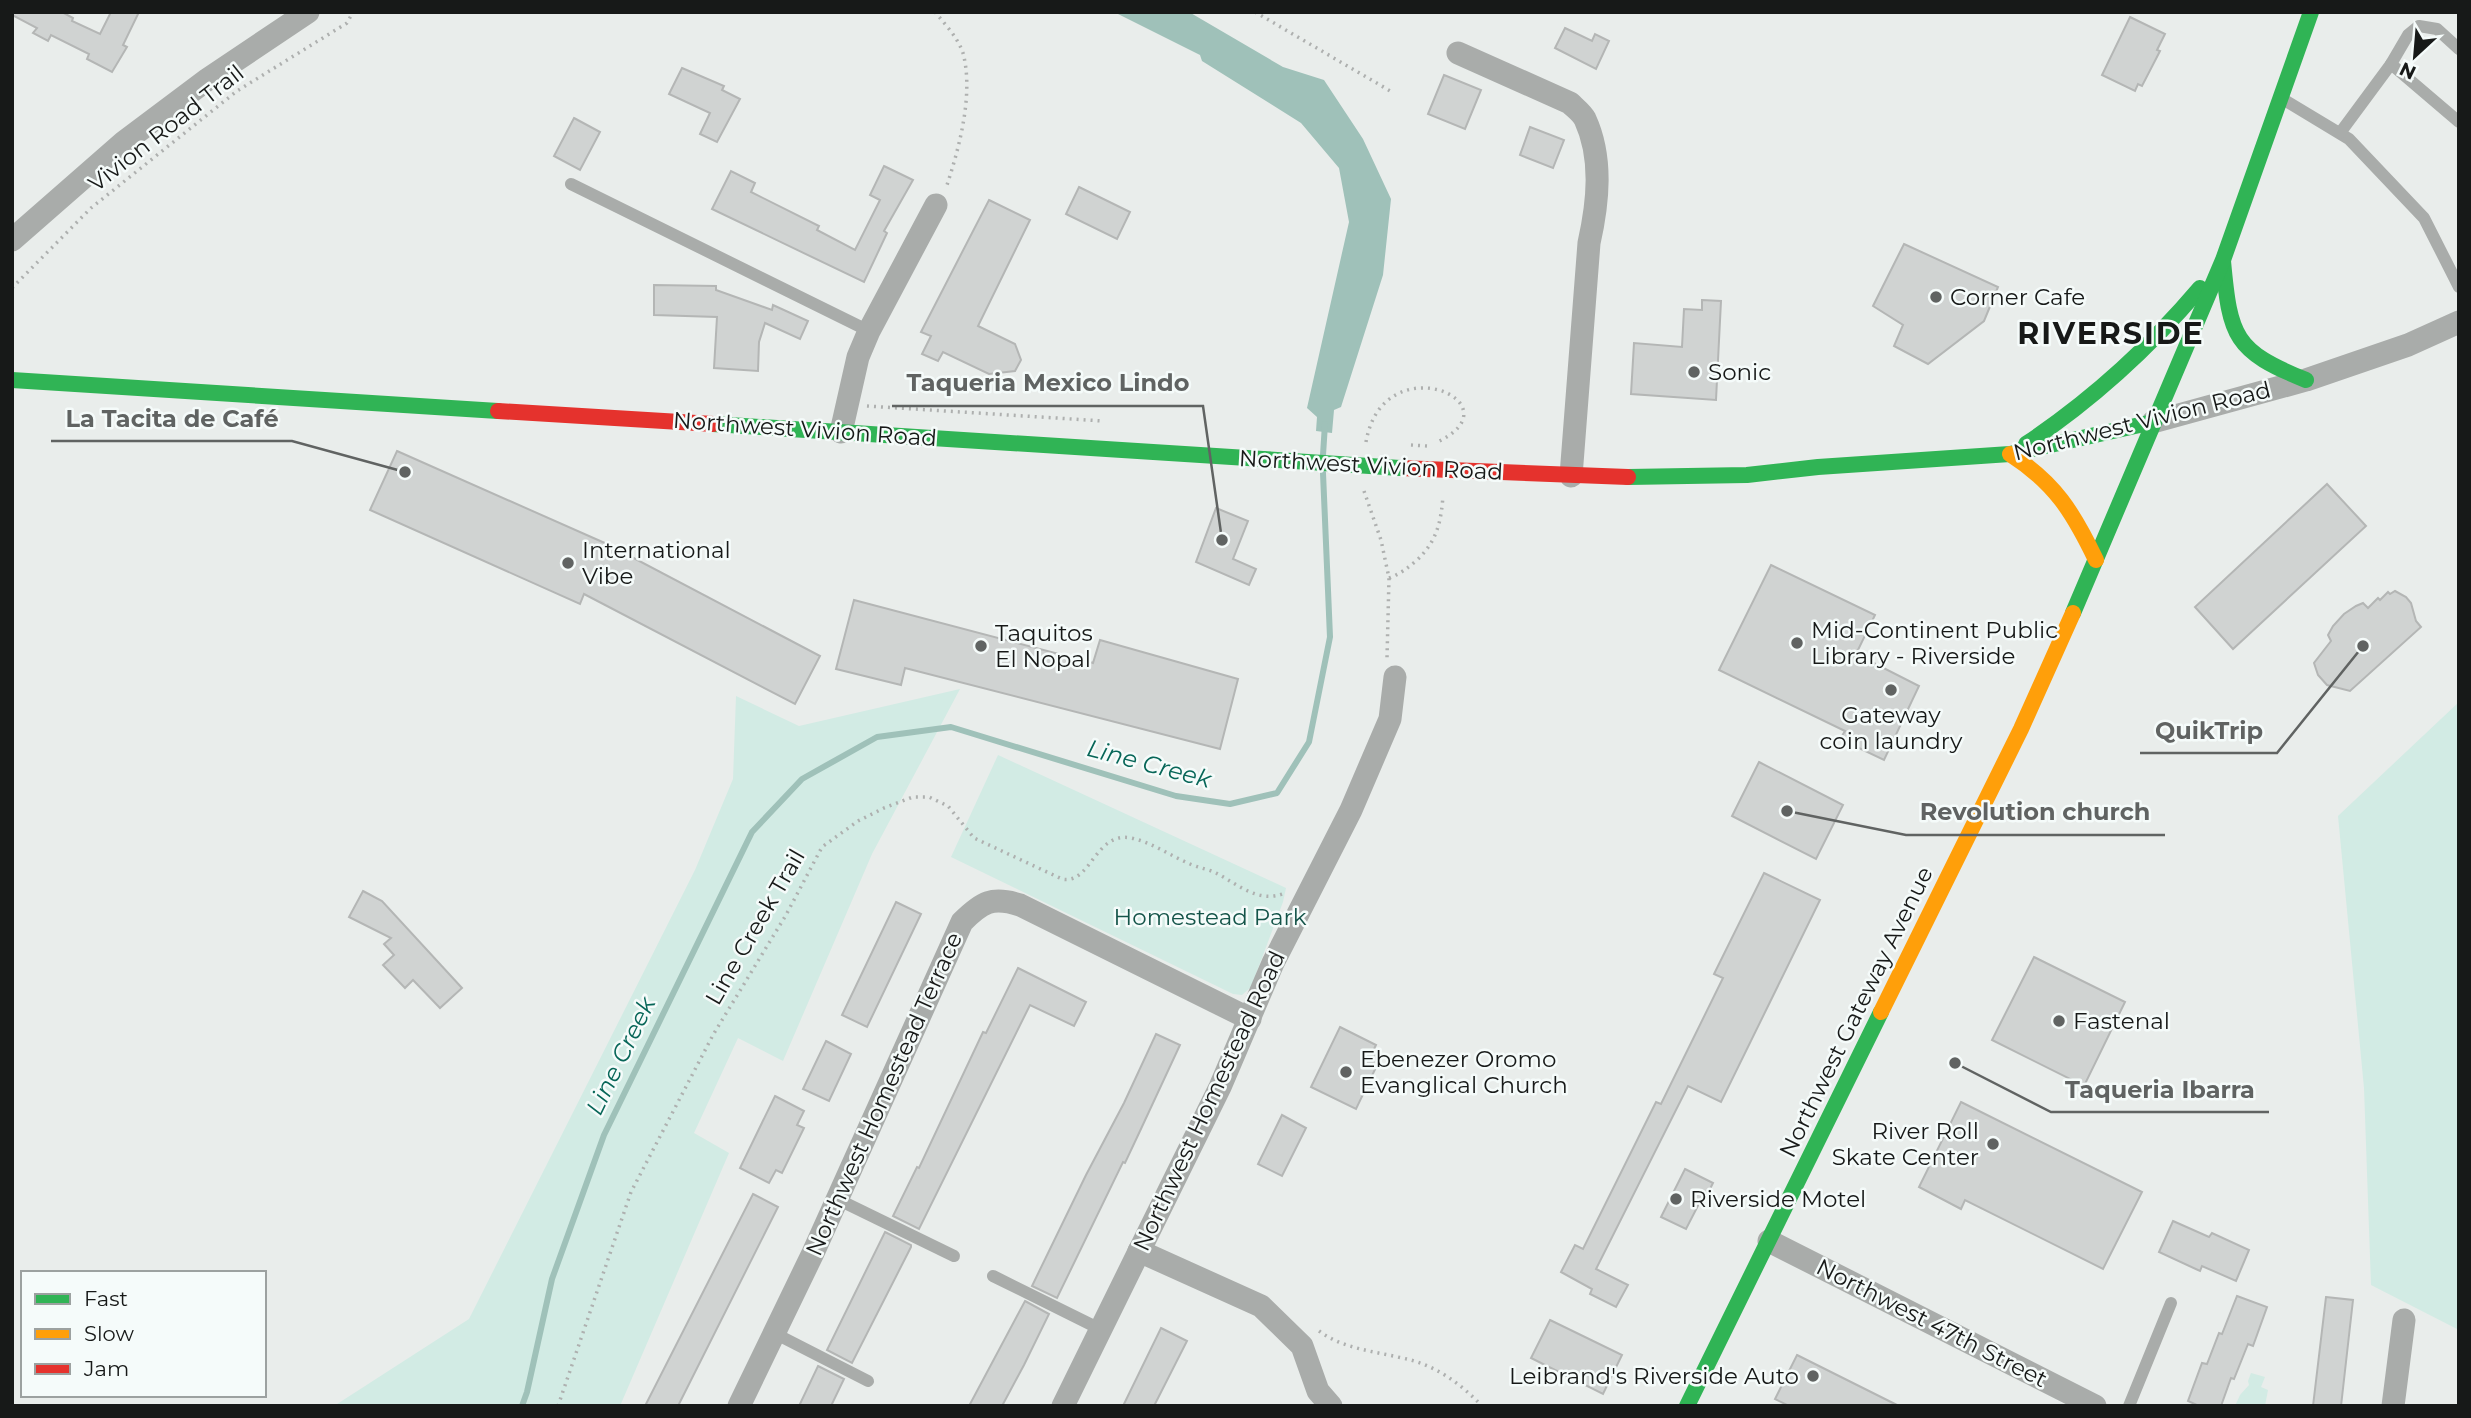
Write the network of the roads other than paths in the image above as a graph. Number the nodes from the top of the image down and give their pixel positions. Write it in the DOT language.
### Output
graph roads {
  1 [pos="308,12"];
  2 [pos="2311,12"];
  3 [pos="2459,49"];
  4 [pos="1458,53"];
  5 [pos="2391,64"];
  6 [pos="2281,98"];
  7 [pos="2459,122"];
  8 [pos="2340,134"];
  9 [pos="571,184"];
  10 [pos="936,205"];
  11 [pos="12,240"];
  12 [pos="2223,260"];
  13 [pos="2459,287"];
  14 [pos="2459,322"];
  15 [pos="869,331"];
  16 [pos="12,380"];
  17 [pos="2306,380"];
  18 [pos="2153,422"];
  19 [pos="841,432"];
  20 [pos="2010,454"];
  21 [pos="1571,476"];
  22 [pos="2096,560"];
  23 [pos="1395,677"];
  24 [pos="1250,1019"];
  25 [pos="838,1199"];
  26 [pos="1769,1241"];
  27 [pos="1139,1251"];
  28 [pos="954,1256"];
  29 [pos="993,1276"];
  30 [pos="2171,1304"];
  31 [pos="2403,1320"];
  32 [pos="1100,1329"];
  33 [pos="774,1333"];
  34 [pos="868,1381"];
  35 [pos="739,1406"];
  36 [pos="1063,1406"];
  37 [pos="1331,1406"];
  38 [pos="1687,1406"];
  39 [pos="2095,1406"];
  40 [pos="2129,1406"];
  41 [pos="2393,1406"];
  1 -- 11 [label="street"];
  2 -- 6 [label="main road, Northwest Gateway Avenue"];
  3 -- 5 [label="lane"];
  4 -- 21 [label="street"];
  5 -- 7 [label="lane"];
  5 -- 8 [label="lane"];
  6 -- 8 [label="lane"];
  6 -- 12 [label="main road, Northwest Gateway Avenue"];
  8 -- 13 [label="lane"];
  9 -- 15 [label="lane"];
  10 -- 15 [label="street"];
  12 -- 17 [label="main road"];
  12 -- 18 [label="main road, Northwest Gateway Avenue"];
  12 -- 20 [label="main road"];
  14 -- 17 [label="street, Northwest Vivion Road"];
  15 -- 19 [label="street"];
  16 -- 19 [label="main road, Northwest Vivion Road"];
  17 -- 18 [label="street, Northwest Vivion Road"];
  18 -- 20 [label="main road, Northwest Vivion Road"];
  18 -- 22 [label="main road, Northwest Gateway Avenue"];
  19 -- 21 [label="main road, Northwest Vivion Road, bridge"];
  20 -- 21 [label="main road, Northwest Vivion Road"];
  20 -- 22 [label="main road"];
  22 -- 26 [label="main road, Northwest Gateway Avenue"];
  23 -- 24 [label="street, Northwest Homestead Road"];
  24 -- 25 [label="street, Northwest Homestead Terrace"];
  24 -- 27 [label="street, Northwest Homestead Road"];
  25 -- 28 [label="lane"];
  25 -- 33 [label="street, Northwest Homestead Terrace"];
  26 -- 38 [label="main road, Northwest Gateway Avenue"];
  26 -- 39 [label="street, Northwest 47th Street"];
  27 -- 32 [label="street, Northwest Homestead Road"];
  27 -- 37 [label="street"];
  29 -- 32 [label="lane"];
  30 -- 40 [label="lane"];
  31 -- 41 [label="street"];
  32 -- 36 [label="street, Northwest Homestead Road"];
  33 -- 34 [label="lane"];
  33 -- 35 [label="street, Northwest Homestead Terrace"];
}
